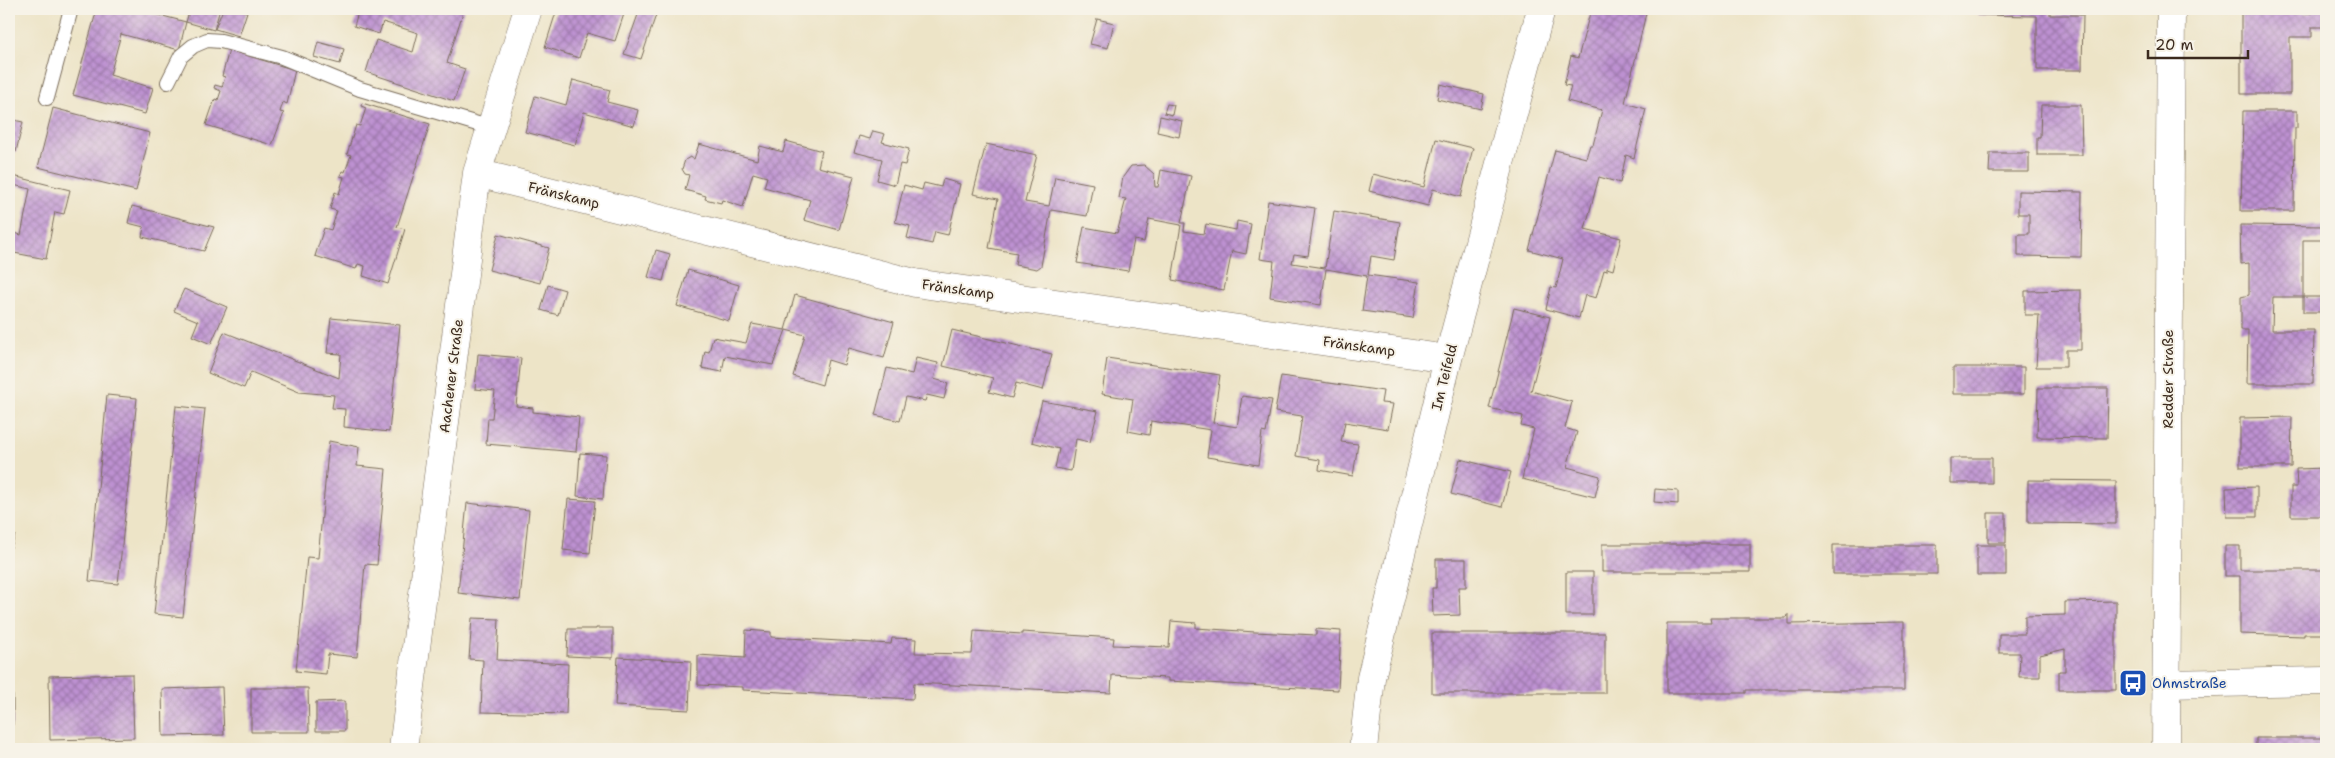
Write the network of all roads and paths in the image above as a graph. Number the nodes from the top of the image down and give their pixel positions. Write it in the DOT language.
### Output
graph roads {
  1 [pos="70,9"];
  2 [pos="528,9"];
  3 [pos="1541,9"];
  4 [pos="2171,9"];
  5 [pos="168,82"];
  6 [pos="47,98"];
  7 [pos="491,128"];
  8 [pos="476,173"];
  9 [pos="1448,359"];
  10 [pos="2326,681"];
  11 [pos="2165,684"];
  12 [pos="403,749"];
  13 [pos="1363,749"];
  14 [pos="2166,749"];
  1 -- 6 [label="lane"];
  2 -- 7 [label="street, Aachener Straße"];
  3 -- 9 [label="street, Im Teifeld"];
  4 -- 11 [label="street, Redder Straße"];
  5 -- 7 [label="lane"];
  7 -- 8 [label="street, Aachener Straße"];
  8 -- 9 [label="street, Fränskamp"];
  8 -- 12 [label="street, Aachener Straße"];
  9 -- 13 [label="street, Im Teifeld"];
  10 -- 11 [label="street"];
  11 -- 14 [label="street, Redder Straße"];
}
